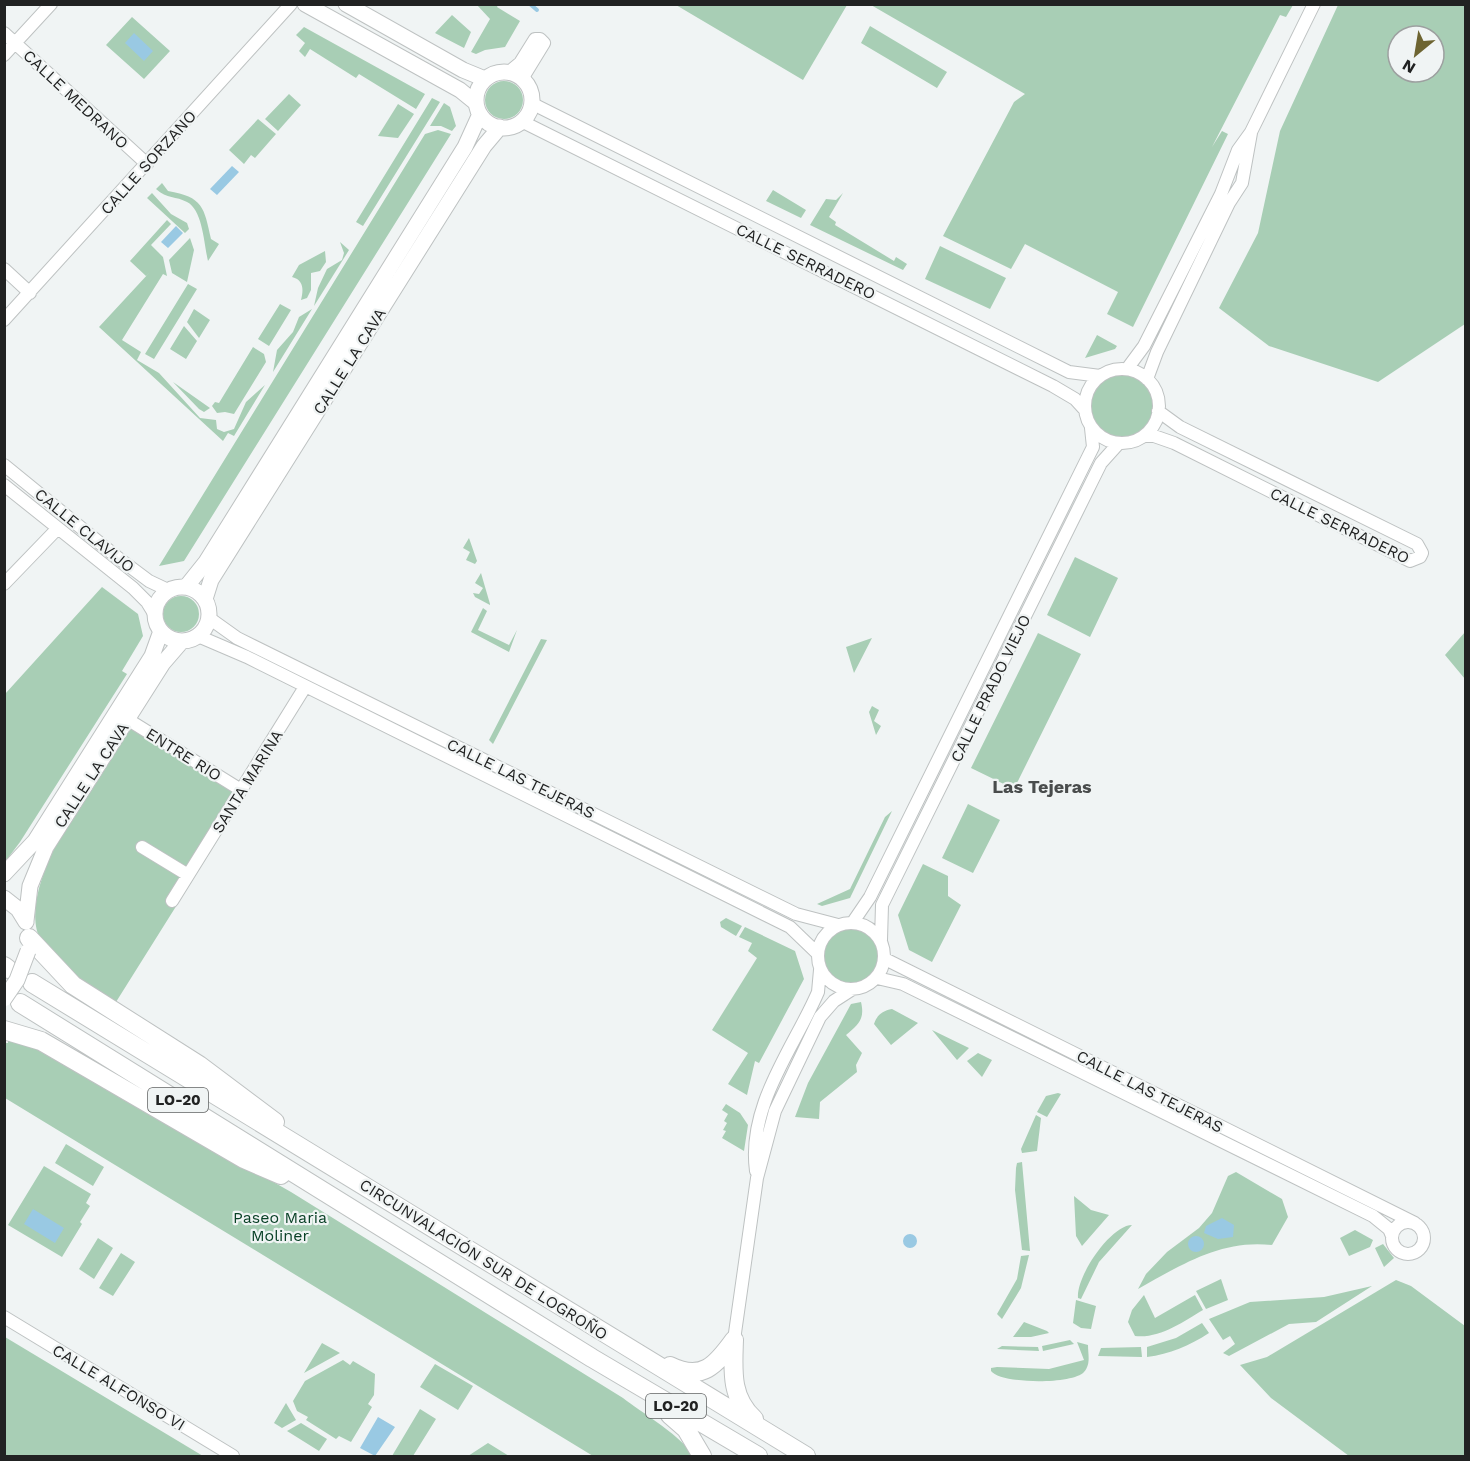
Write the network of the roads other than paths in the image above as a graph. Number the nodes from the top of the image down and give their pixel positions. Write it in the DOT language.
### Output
graph roads {
  1 [pos="51,4"];
  2 [pos="291,4"];
  3 [pos="305,4"];
  4 [pos="346,4"];
  5 [pos="1314,4"];
  6 [pos="4,33"];
  7 [pos="15,44"];
  8 [pos="4,55"];
  9 [pos="509,72"];
  10 [pos="485,79"];
  11 [pos="524,81"];
  12 [pos="531,103"];
  13 [pos="478,108"];
  14 [pos="521,121"];
  15 [pos="500,127"];
  16 [pos="1251,132"];
  17 [pos="147,164"];
  18 [pos="1227,172"];
  19 [pos="1242,183"];
  20 [pos="4,269"];
  21 [pos="30,292"];
  22 [pos="4,320"];
  23 [pos="1127,369"];
  24 [pos="1100,376"];
  25 [pos="1147,379"];
  26 [pos="1085,410"];
  27 [pos="1158,411"];
  28 [pos="1091,428"];
  29 [pos="1144,436"];
  30 [pos="1119,443"];
  31 [pos="4,465"];
  32 [pos="4,485"];
  33 [pos="58,528"];
  34 [pos="4,584"];
  35 [pos="186,587"];
  36 [pos="168,590"];
  37 [pos="205,599"];
  38 [pos="155,615"];
  39 [pos="209,618"];
  40 [pos="161,631"];
  41 [pos="198,636"];
  42 [pos="182,641"];
  43 [pos="305,687"];
  44 [pos="127,719"];
  45 [pos="241,790"];
  46 [pos="142,847"];
  47 [pos="4,874"];
  48 [pos="188,875"];
  49 [pos="4,898"];
  50 [pos="172,901"];
  51 [pos="853,922"];
  52 [pos="838,925"];
  53 [pos="28,937"];
  54 [pos="881,940"];
  55 [pos="817,953"];
  56 [pos="885,959"];
  57 [pos="820,970"];
  58 [pos="877,978"];
  59 [pos="32,983"];
  60 [pos="851,990"];
  61 [pos="12,1001"];
  62 [pos="4,1030"];
  63 [pos="316,1155"];
  64 [pos="757,1178"];
  65 [pos="336,1198"];
  66 [pos="1415,1223"];
  67 [pos="1392,1236"];
  68 [pos="4,1317"];
  69 [pos="734,1340"];
  70 [pos="625,1346"];
  71 [pos="592,1358"];
  72 [pos="670,1415"];
  73 [pos="775,1438"];
  74 [pos="233,1456"];
  75 [pos="702,1456"];
  76 [pos="737,1456"];
  77 [pos="758,1456"];
  78 [pos="806,1456"];
  1 -- 7 [label="street"];
  2 -- 17 [label="street, CALLE SORZANO"];
  3 -- 13 [label="main road"];
  4 -- 10 [label="main road"];
  5 -- 16 [label="street"];
  6 -- 7 [label="street, CALLE MEDRANO"];
  7 -- 8 [label="street"];
  7 -- 17 [label="street, CALLE MEDRANO"];
  9 -- 10 [label="main road"];
  9 -- 11 [label="main road"];
  9 -- 11 [label="street"];
  10 -- 13 [label="main road"];
  11 -- 12 [label="main road"];
  12 -- 14 [label="main road"];
  12 -- 24 [label="street, CALLE SERRADERO"];
  13 -- 15 [label="main road"];
  13 -- 35 [label="main road, CALLE LA CAVA"];
  14 -- 15 [label="main road"];
  14 -- 26 [label="street, CALLE SERRADERO"];
  15 -- 37 [label="main road, CALLE LA CAVA"];
  16 -- 18 [label="street"];
  16 -- 19 [label="street"];
  17 -- 21 [label="street, CALLE SORZANO"];
  18 -- 19 [label="street"];
  18 -- 23 [label="street"];
  19 -- 25 [label="street"];
  20 -- 21 [label="street"];
  21 -- 22 [label="street, CALLE SORZANO"];
  23 -- 24 [label="street"];
  23 -- 25 [label="street"];
  24 -- 26 [label="street"];
  25 -- 27 [label="street"];
  26 -- 28 [label="street"];
  27 -- 29 [label="street"];
  27 -- 29 [label="street, CALLE SERRADERO"];
  28 -- 30 [label="street"];
  28 -- 51 [label="street, CALLE PRADO VIEJO"];
  29 -- 30 [label="street"];
  30 -- 54 [label="street, CALLE PRADO VIEJO"];
  31 -- 36 [label="street, CALLE CLAVIJO"];
  32 -- 33 [label="street, CALLE CLAVIJO"];
  33 -- 34 [label="street"];
  33 -- 38 [label="street, CALLE CLAVIJO"];
  35 -- 36 [label="main road"];
  35 -- 37 [label="main road"];
  36 -- 38 [label="main road"];
  37 -- 39 [label="main road"];
  38 -- 40 [label="main road"];
  39 -- 41 [label="main road"];
  39 -- 52 [label="street, CALLE LAS TEJERAS"];
  40 -- 42 [label="main road"];
  40 -- 47 [label="main road, CALLE LA CAVA"];
  41 -- 42 [label="main road"];
  41 -- 43 [label="street, CALLE LAS TEJERAS"];
  42 -- 44 [label="main road, CALLE LA CAVA"];
  43 -- 45 [label="street, SANTA MARINA"];
  43 -- 55 [label="street, CALLE LAS TEJERAS"];
  44 -- 45 [label="street, ENTRE RIO"];
  44 -- 53 [label="main road, CALLE LA CAVA"];
  45 -- 48 [label="street, SANTA MARINA"];
  46 -- 48 [label="street"];
  48 -- 50 [label="street, SANTA MARINA"];
  49 -- 53 [label="main road"];
  51 -- 52 [label="street"];
  51 -- 54 [label="street"];
  52 -- 55 [label="street"];
  53 -- 61 [label="main road, CALLE LA CAVA, bridge"];
  53 -- 63 [label="highway"];
  54 -- 56 [label="street"];
  55 -- 57 [label="street"];
  56 -- 58 [label="street"];
  56 -- 66 [label="street, CALLE LAS TEJERAS"];
  57 -- 60 [label="street"];
  57 -- 64 [label="street"];
  58 -- 60 [label="street"];
  58 -- 67 [label="street, CALLE LAS TEJERAS"];
  59 -- 63 [label="highway, CIRCUNVALACIÓN SUR DE LOGROÑO / LO-20"];
  60 -- 64 [label="street"];
  61 -- 65 [label="highway, LO-20"];
  62 -- 65 [label="highway"];
  63 -- 70 [label="highway, CIRCUNVALACIÓN SUR DE LOGROÑO / LO-20"];
  64 -- 69 [label="street"];
  65 -- 71 [label="highway, CIRCUNVALACIÓN SUR DE LOGROÑO / LO-20"];
  66 -- 67 [label="street"];
  66 -- 67 [label="street"];
  68 -- 74 [label="street, CALLE ALFONSO VI"];
  69 -- 70 [label="highway"];
  69 -- 73 [label="highway"];
  70 -- 73 [label="highway, CIRCUNVALACIÓN SUR DE LOGROÑO / LO-20"];
  71 -- 72 [label="highway"];
  71 -- 77 [label="highway, CIRCUNVALACIÓN SUR DE LOGROÑO / LO-20"];
  72 -- 75 [label="highway"];
  72 -- 76 [label="highway"];
  73 -- 78 [label="highway, CIRCUNVALACIÓN SUR DE LOGROÑO / LO-20"];
}
